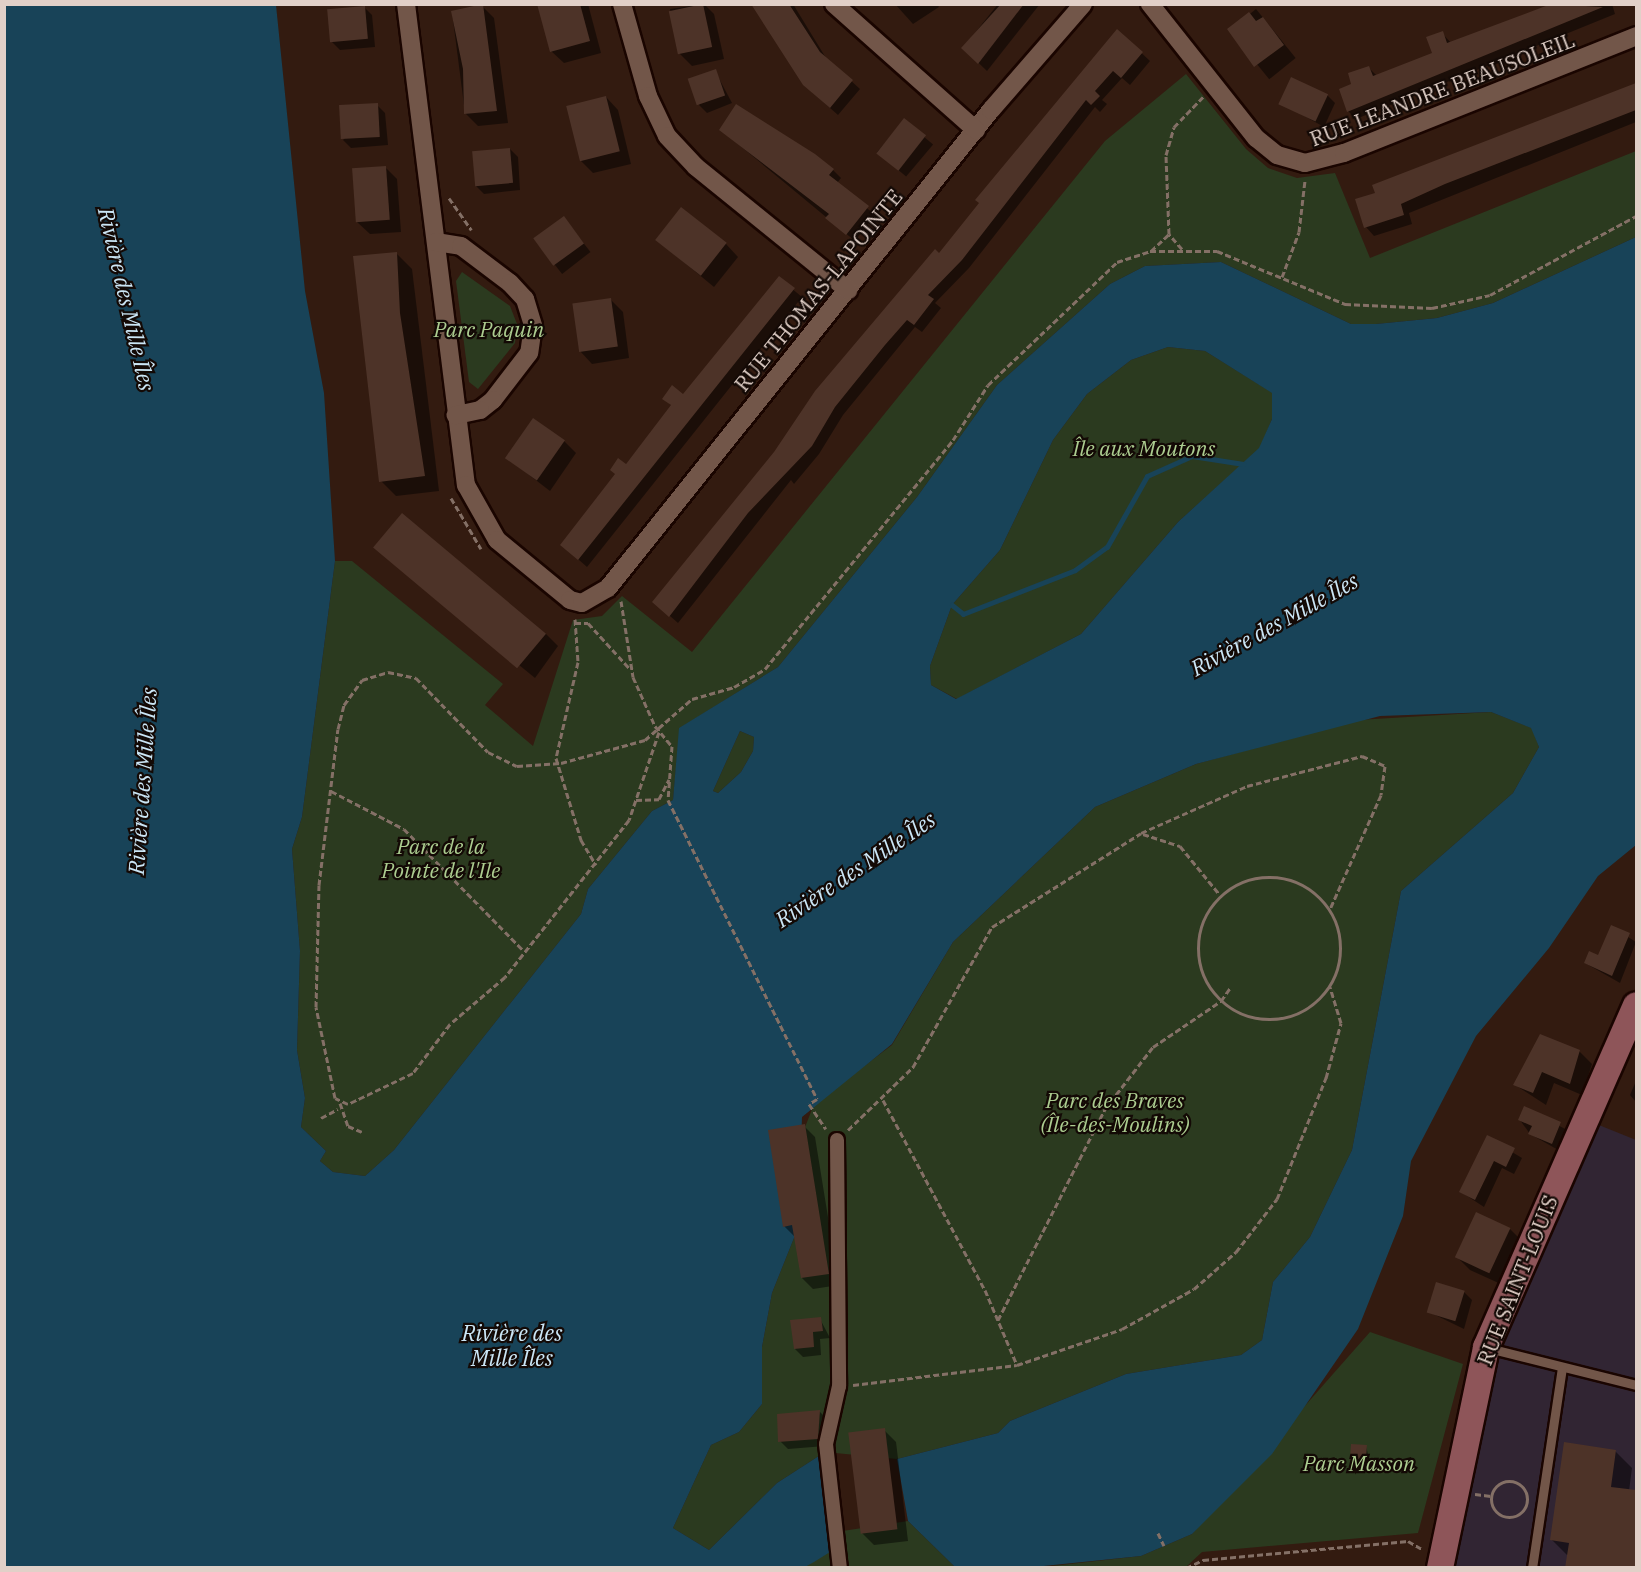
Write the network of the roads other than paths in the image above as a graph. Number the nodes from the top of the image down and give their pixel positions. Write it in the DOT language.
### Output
graph roads {
  1 [pos="406,4"];
  2 [pos="622,4"];
  3 [pos="834,4"];
  4 [pos="1083,4"];
  5 [pos="1150,4"];
  6 [pos="1636,36"];
  7 [pos="976,130"];
  8 [pos="436,242"];
  9 [pos="848,290"];
  10 [pos="456,415"];
  11 [pos="1636,1006"];
  12 [pos="834,1138"];
  13 [pos="1486,1347"];
  14 [pos="1562,1368"];
  15 [pos="1636,1385"];
  16 [pos="1432,1559"];
  17 [pos="840,1568"];
  18 [pos="1532,1568"];
  1 -- 8 [label="street"];
  2 -- 9 [label="street"];
  3 -- 7 [label="street"];
  4 -- 7 [label="street, RUE THOMAS-LAPOINTE"];
  5 -- 6 [label="street, RUE LEANDRE BEAUSOLEIL"];
  7 -- 9 [label="street, RUE THOMAS-LAPOINTE"];
  8 -- 10 [label="street"];
  8 -- 10 [label="street"];
  9 -- 10 [label="street, RUE THOMAS-LAPOINTE"];
  11 -- 13 [label="main road, RUE SAINT-LOUIS"];
  12 -- 17 [label="street"];
  13 -- 14 [label="lane"];
  13 -- 16 [label="main road, RUE SAINT-LOUIS"];
  14 -- 15 [label="lane"];
  14 -- 18 [label="lane"];
}
